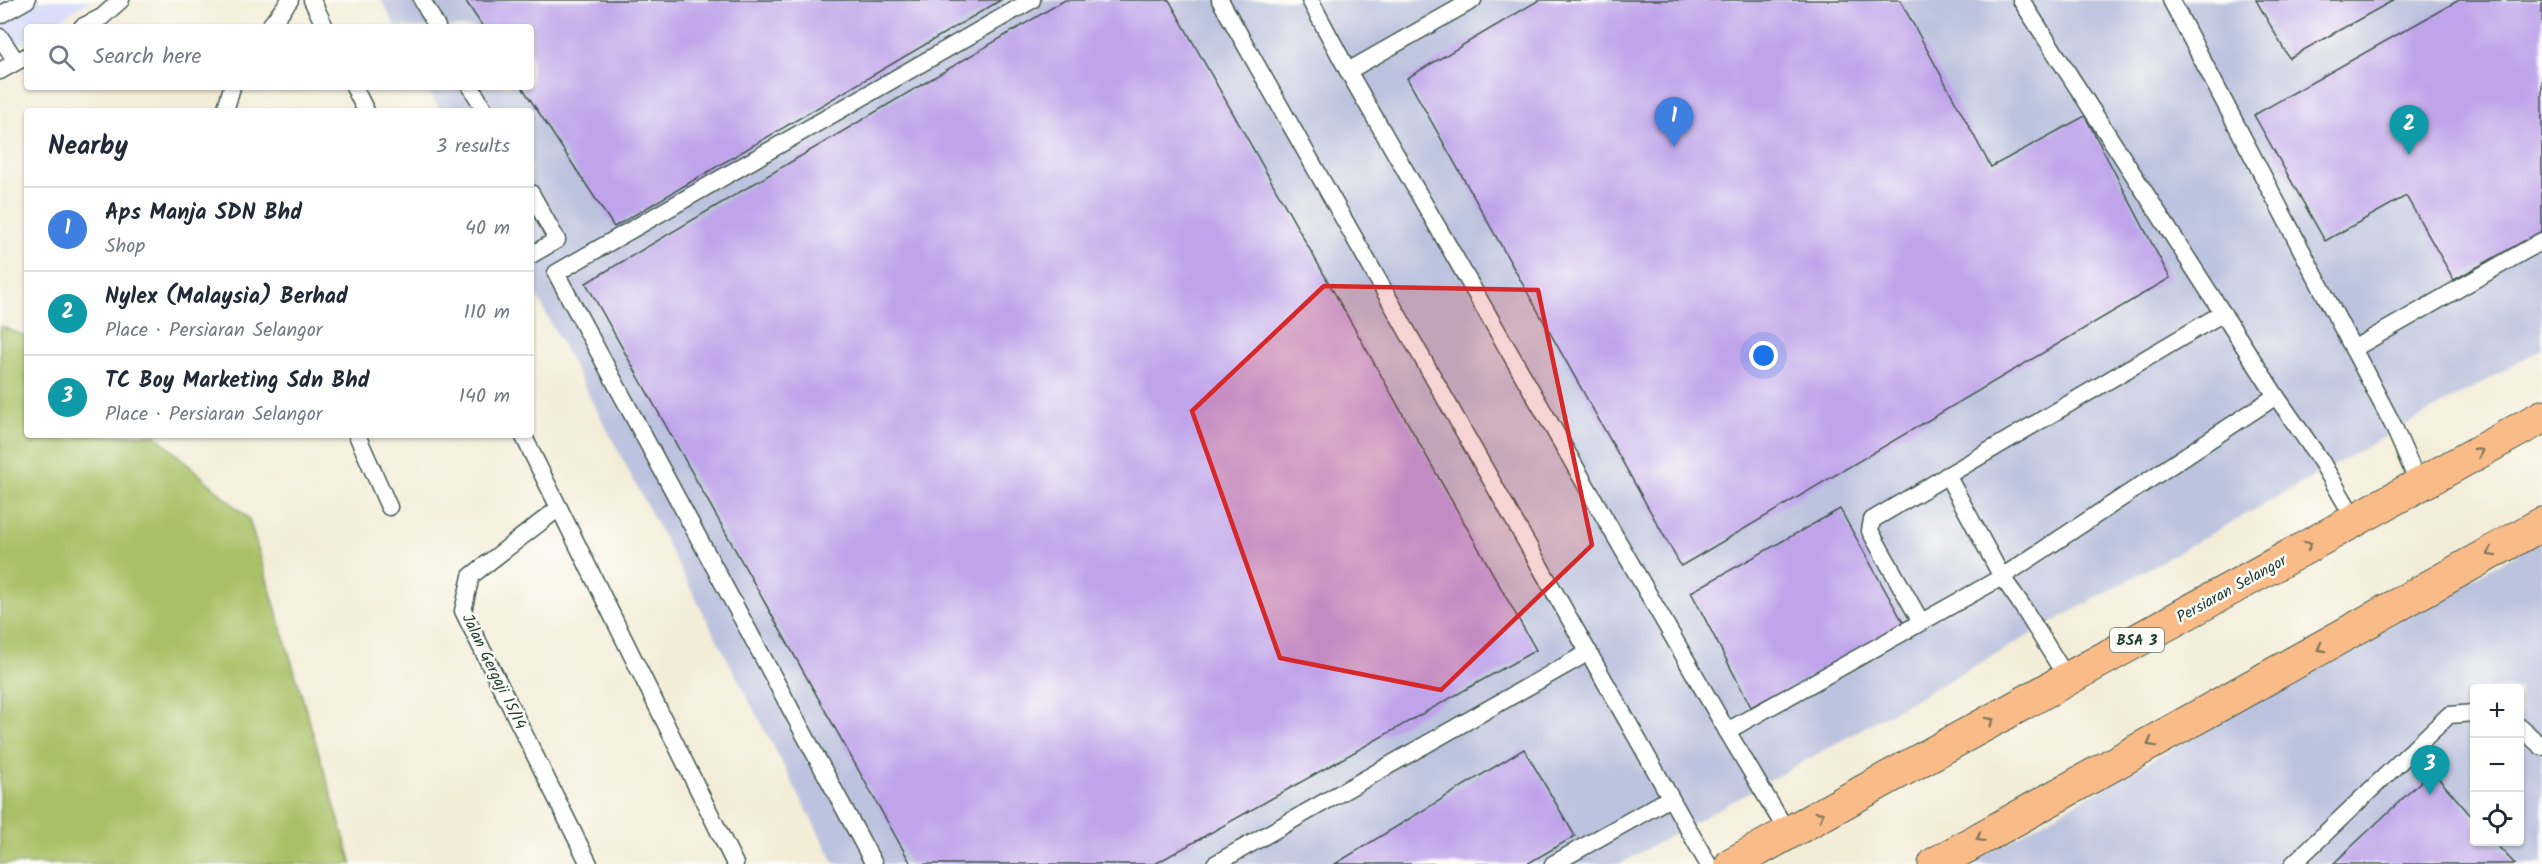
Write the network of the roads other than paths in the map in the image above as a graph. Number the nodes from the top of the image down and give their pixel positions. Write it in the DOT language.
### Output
graph roads {
  1 [pos="27,0"];
  2 [pos="121,0"];
  3 [pos="290,0"];
  4 [pos="312,0"];
  5 [pos="422,0"];
  6 [pos="1032,0"];
  7 [pos="1220,0"];
  8 [pos="1310,0"];
  9 [pos="1473,0"];
  10 [pos="2021,0"];
  11 [pos="2171,0"];
  12 [pos="0,15"];
  13 [pos="88,24"];
  14 [pos="271,24"];
  15 [pos="324,24"];
  16 [pos="435,24"];
  17 [pos="0,37"];
  18 [pos="21,58"];
  19 [pos="1348,70"];
  20 [pos="0,71"];
  21 [pos="231,90"];
  22 [pos="356,90"];
  23 [pos="473,90"];
  24 [pos="226,108"];
  25 [pos="364,108"];
  26 [pos="483,108"];
  27 [pos="534,198"];
  28 [pos="2542,241"];
  29 [pos="534,253"];
  30 [pos="2223,313"];
  31 [pos="2353,349"];
  32 [pos="2276,396"];
  33 [pos="2542,417"];
  34 [pos="358,438"];
  35 [pos="524,438"];
  36 [pos="1947,475"];
  37 [pos="2420,485"];
  38 [pos="389,507"];
  39 [pos="559,508"];
  40 [pos="2355,520"];
  41 [pos="2542,524"];
  42 [pos="2002,577"];
  43 [pos="1921,622"];
  44 [pos="1588,652"];
  45 [pos="2067,678"];
  46 [pos="2470,713"];
  47 [pos="1727,731"];
  48 [pos="2524,731"];
  49 [pos="2542,747"];
  50 [pos="1670,798"];
  51 [pos="1788,833"];
  52 [pos="589,864"];
  53 [pos="735,864"];
  54 [pos="874,864"];
  55 [pos="1215,864"];
  56 [pos="1553,864"];
  57 [pos="1708,864"];
  58 [pos="1732,864"];
  59 [pos="1935,864"];
  60 [pos="2293,864"];
  1 -- 12 [label="lane"];
  2 -- 13 [label="lane"];
  3 -- 14 [label="lane"];
  4 -- 15 [label="lane"];
  5 -- 16 [label="lane"];
  6 -- 54 [label="lane"];
  7 -- 44 [label="lane"];
  8 -- 19 [label="lane"];
  9 -- 19 [label="lane"];
  10 -- 30 [label="lane"];
  11 -- 31 [label="lane"];
  17 -- 18 [label="lane"];
  18 -- 20 [label="lane"];
  19 -- 47 [label="lane"];
  21 -- 24 [label="lane"];
  22 -- 25 [label="lane"];
  23 -- 26 [label="lane"];
  27 -- 29 [label="lane"];
  28 -- 31 [label="lane"];
  30 -- 32 [label="lane"];
  30 -- 36 [label="lane"];
  31 -- 37 [label="lane"];
  32 -- 40 [label="lane"];
  32 -- 42 [label="lane"];
  37 -- 33 [label="main road, Persiaran Selangor / BSA 3, one-way"];
  34 -- 38 [label="lane"];
  35 -- 39 [label="lane"];
  36 -- 42 [label="lane"];
  36 -- 43 [label="lane"];
  37 -- 40 [label="main road, Persiaran Selangor / BSA 3"];
  39 -- 52 [label="lane, Jalan Gergaji 15/14"];
  39 -- 53 [label="lane"];
  45 -- 40 [label="main road, Persiaran Selangor / BSA 3, one-way"];
  41 -- 59 [label="main road, one-way"];
  42 -- 43 [label="lane"];
  42 -- 45 [label="lane"];
  43 -- 47 [label="lane"];
  44 -- 50 [label="lane"];
  44 -- 55 [label="lane"];
  51 -- 45 [label="main road, Persiaran Selangor / BSA 3, one-way"];
  46 -- 60 [label="lane"];
  47 -- 51 [label="lane"];
  48 -- 49 [label="lane"];
  50 -- 56 [label="lane"];
  50 -- 57 [label="lane"];
  51 -- 58 [label="main road, Persiaran Selangor / BSA 3"];
}
